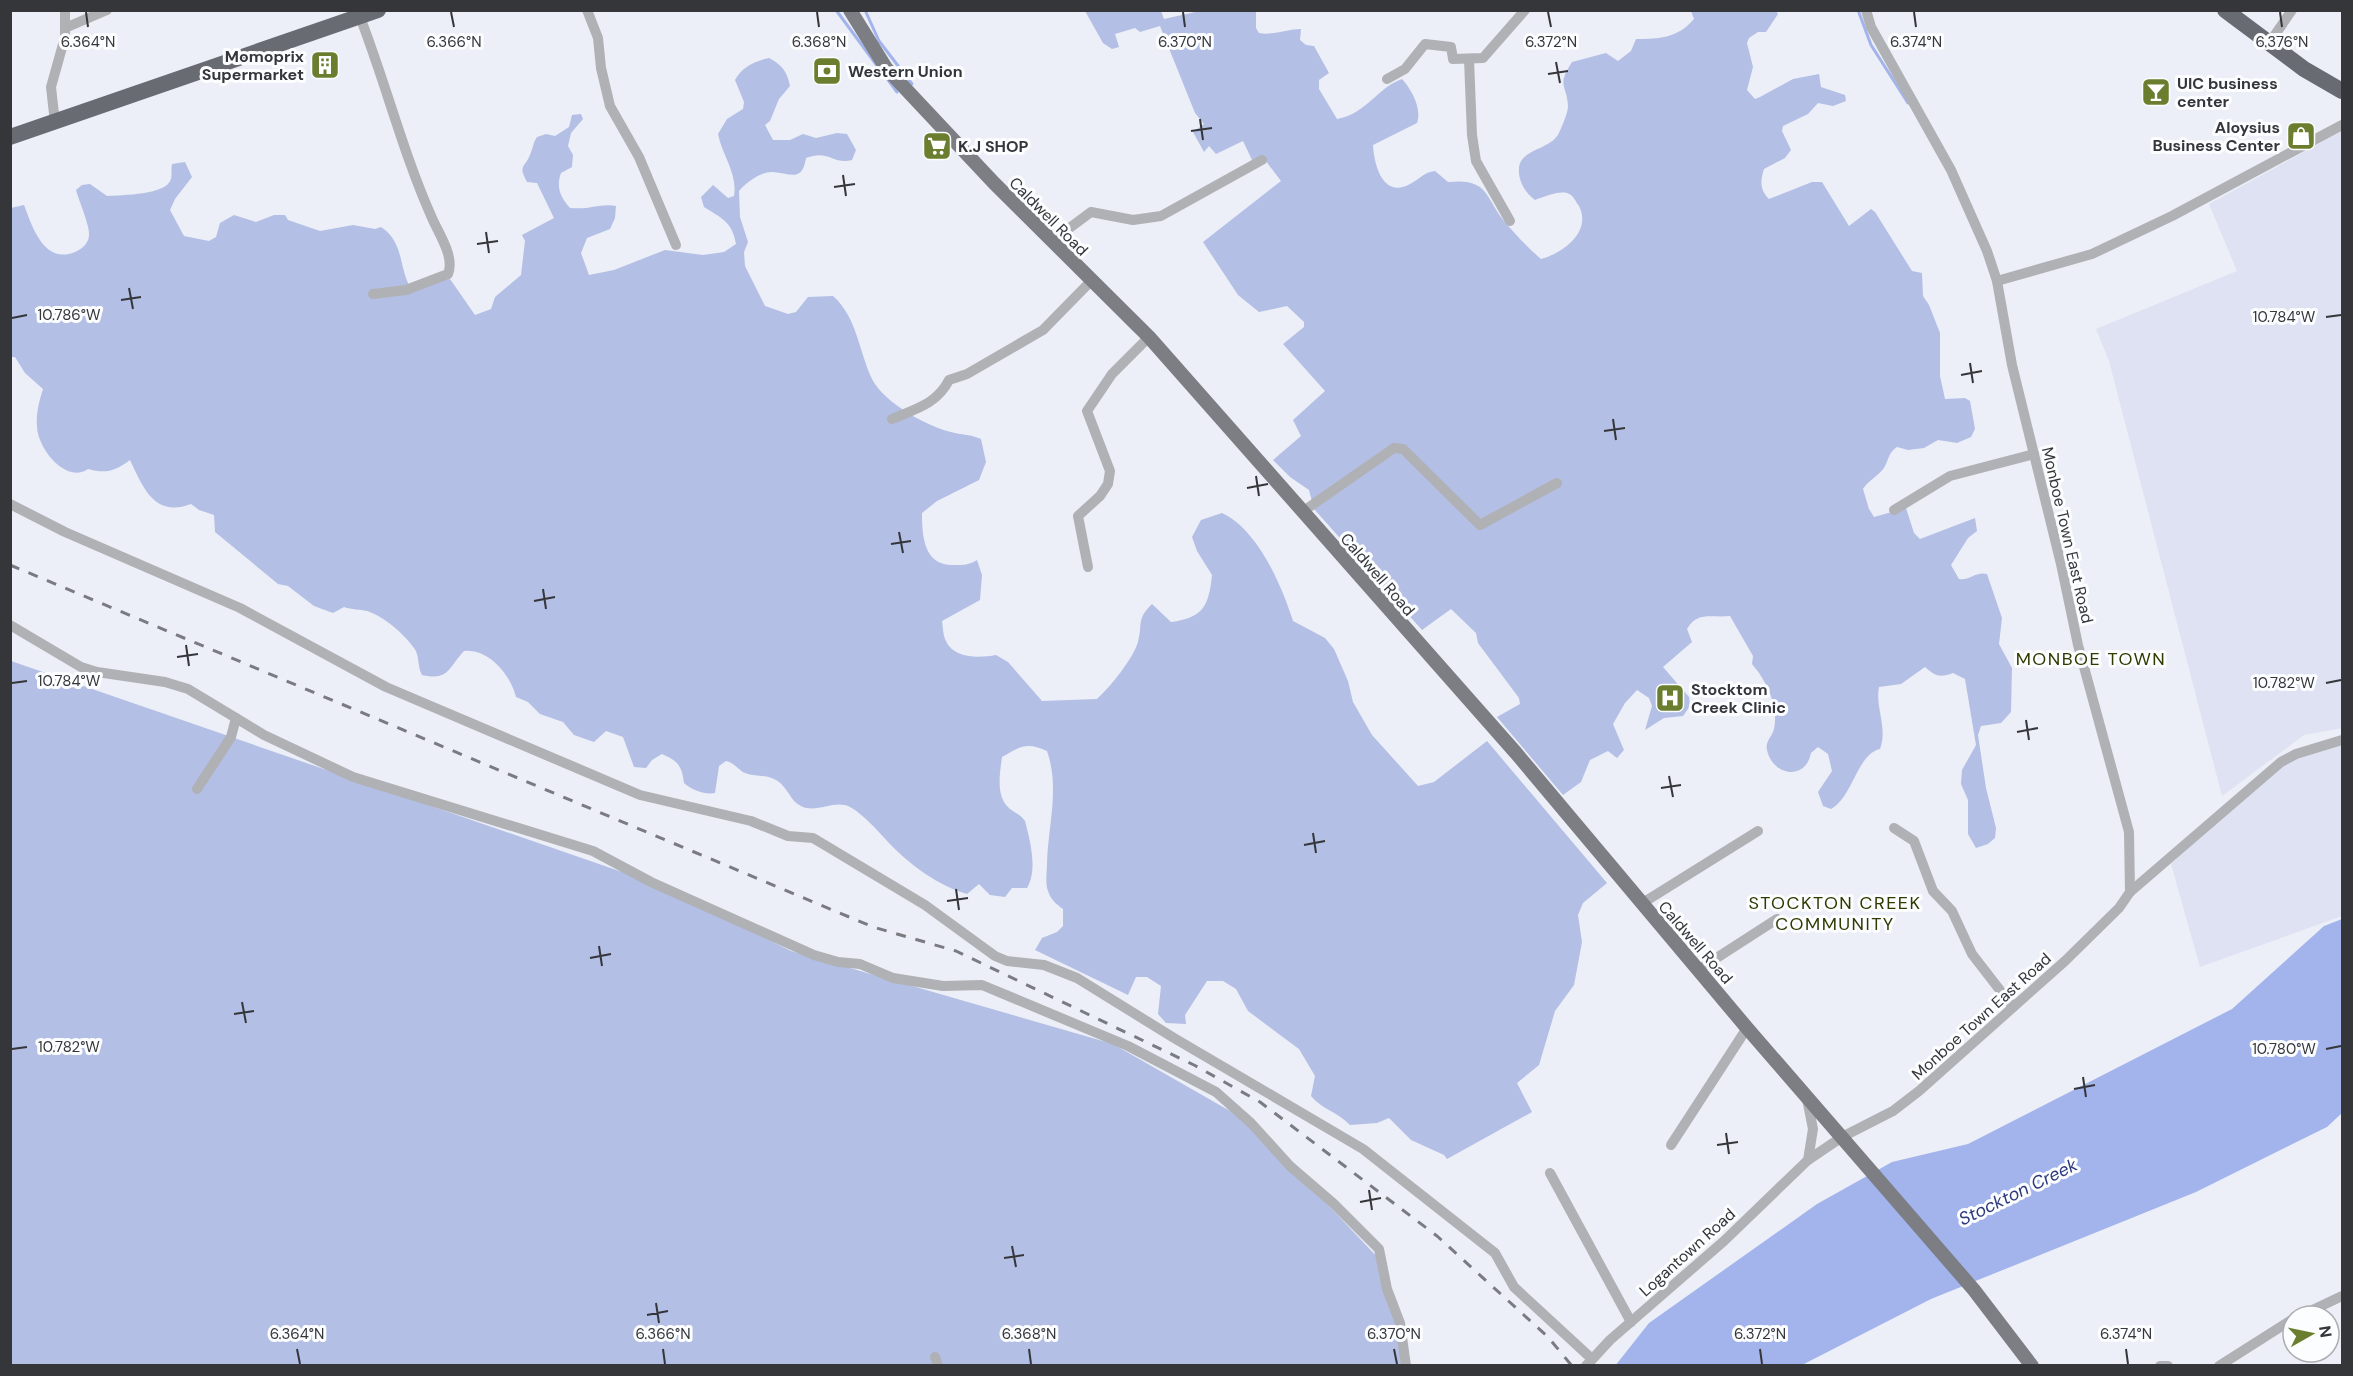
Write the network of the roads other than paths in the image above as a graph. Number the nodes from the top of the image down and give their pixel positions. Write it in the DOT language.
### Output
graph roads {
  1 [pos="65,10"];
  2 [pos="107,10"];
  3 [pos="378,10"];
  4 [pos="587,10"];
  5 [pos="850,10"];
  6 [pos="1525,10"];
  7 [pos="1866,10"];
  8 [pos="2224,10"];
  9 [pos="2292,10"];
  10 [pos="360,17"];
  11 [pos="65,28"];
  12 [pos="2270,42"];
  13 [pos="1469,59"];
  14 [pos="1387,79"];
  15 [pos="2343,91"];
  16 [pos="55,123"];
  17 [pos="2343,125"];
  18 [pos="10,137"];
  19 [pos="1262,160"];
  20 [pos="1510,221"];
  21 [pos="1052,241"];
  22 [pos="676,245"];
  23 [pos="1091,281"];
  24 [pos="1997,281"];
  25 [pos="373,294"];
  26 [pos="1149,337"];
  27 [pos="892,419"];
  28 [pos="2034,454"];
  29 [pos="1557,483"];
  30 [pos="10,504"];
  31 [pos="1894,510"];
  32 [pos="1302,512"];
  33 [pos="1088,567"];
  34 [pos="10,625"];
  35 [pos="236,718"];
  36 [pos="2343,740"];
  37 [pos="197,789"];
  38 [pos="1894,828"];
  39 [pos="1758,831"];
  40 [pos="2130,892"];
  41 [pos="1641,904"];
  42 [pos="1777,919"];
  43 [pos="1698,970"];
  44 [pos="2013,1007"];
  45 [pos="1746,1028"];
  46 [pos="1805,1094"];
  47 [pos="1842,1137"];
  48 [pos="1671,1145"];
  49 [pos="1808,1160"];
  50 [pos="1550,1173"];
  51 [pos="2343,1296"];
  52 [pos="2326,1304"];
  53 [pos="1631,1322"];
  54 [pos="2281,1326"];
  55 [pos="1589,1362"];
  56 [pos="1406,1365"];
  57 [pos="2032,1365"];
  58 [pos="2160,1365"];
  59 [pos="2168,1365"];
  60 [pos="2219,1365"];
  1 -- 11 [label="street"];
  2 -- 11 [label="street"];
  3 -- 10 [label="highway"];
  4 -- 22 [label="street"];
  5 -- 21 [label="main road, Caldwell Road"];
  6 -- 13 [label="street"];
  7 -- 24 [label="street, Monboe Town East Road"];
  8 -- 12 [label="highway"];
  9 -- 12 [label="street"];
  10 -- 16 [label="highway"];
  10 -- 25 [label="street"];
  11 -- 16 [label="street"];
  12 -- 15 [label="highway"];
  13 -- 14 [label="street"];
  13 -- 20 [label="street"];
  16 -- 18 [label="highway"];
  17 -- 24 [label="street"];
  19 -- 21 [label="street"];
  21 -- 23 [label="main road, Caldwell Road"];
  23 -- 26 [label="main road, Caldwell Road"];
  23 -- 27 [label="street"];
  24 -- 28 [label="street, Monboe Town East Road"];
  26 -- 32 [label="main road, Caldwell Road"];
  26 -- 33 [label="street"];
  28 -- 31 [label="street"];
  28 -- 40 [label="street, Monboe Town East Road"];
  29 -- 32 [label="street"];
  30 -- 55 [label="street"];
  32 -- 41 [label="main road, Caldwell Road"];
  34 -- 35 [label="street"];
  35 -- 37 [label="street"];
  35 -- 56 [label="street"];
  36 -- 40 [label="street"];
  38 -- 44 [label="street"];
  39 -- 41 [label="street"];
  40 -- 44 [label="street, Monboe Town East Road"];
  41 -- 43 [label="main road, Caldwell Road"];
  42 -- 43 [label="street"];
  43 -- 45 [label="main road, Caldwell Road"];
  44 -- 47 [label="street, Monboe Town East Road"];
  45 -- 46 [label="main road, Caldwell Road"];
  45 -- 48 [label="street"];
  46 -- 47 [label="main road, Caldwell Road"];
  46 -- 49 [label="street"];
  47 -- 49 [label="street, Logantown Road"];
  47 -- 57 [label="main road, Caldwell Road"];
  49 -- 53 [label="street, Logantown Road"];
  50 -- 53 [label="street"];
  51 -- 52 [label="street"];
  53 -- 55 [label="street, Logantown Road"];
  54 -- 60 [label="street"];
  58 -- 59 [label="street"];
}
